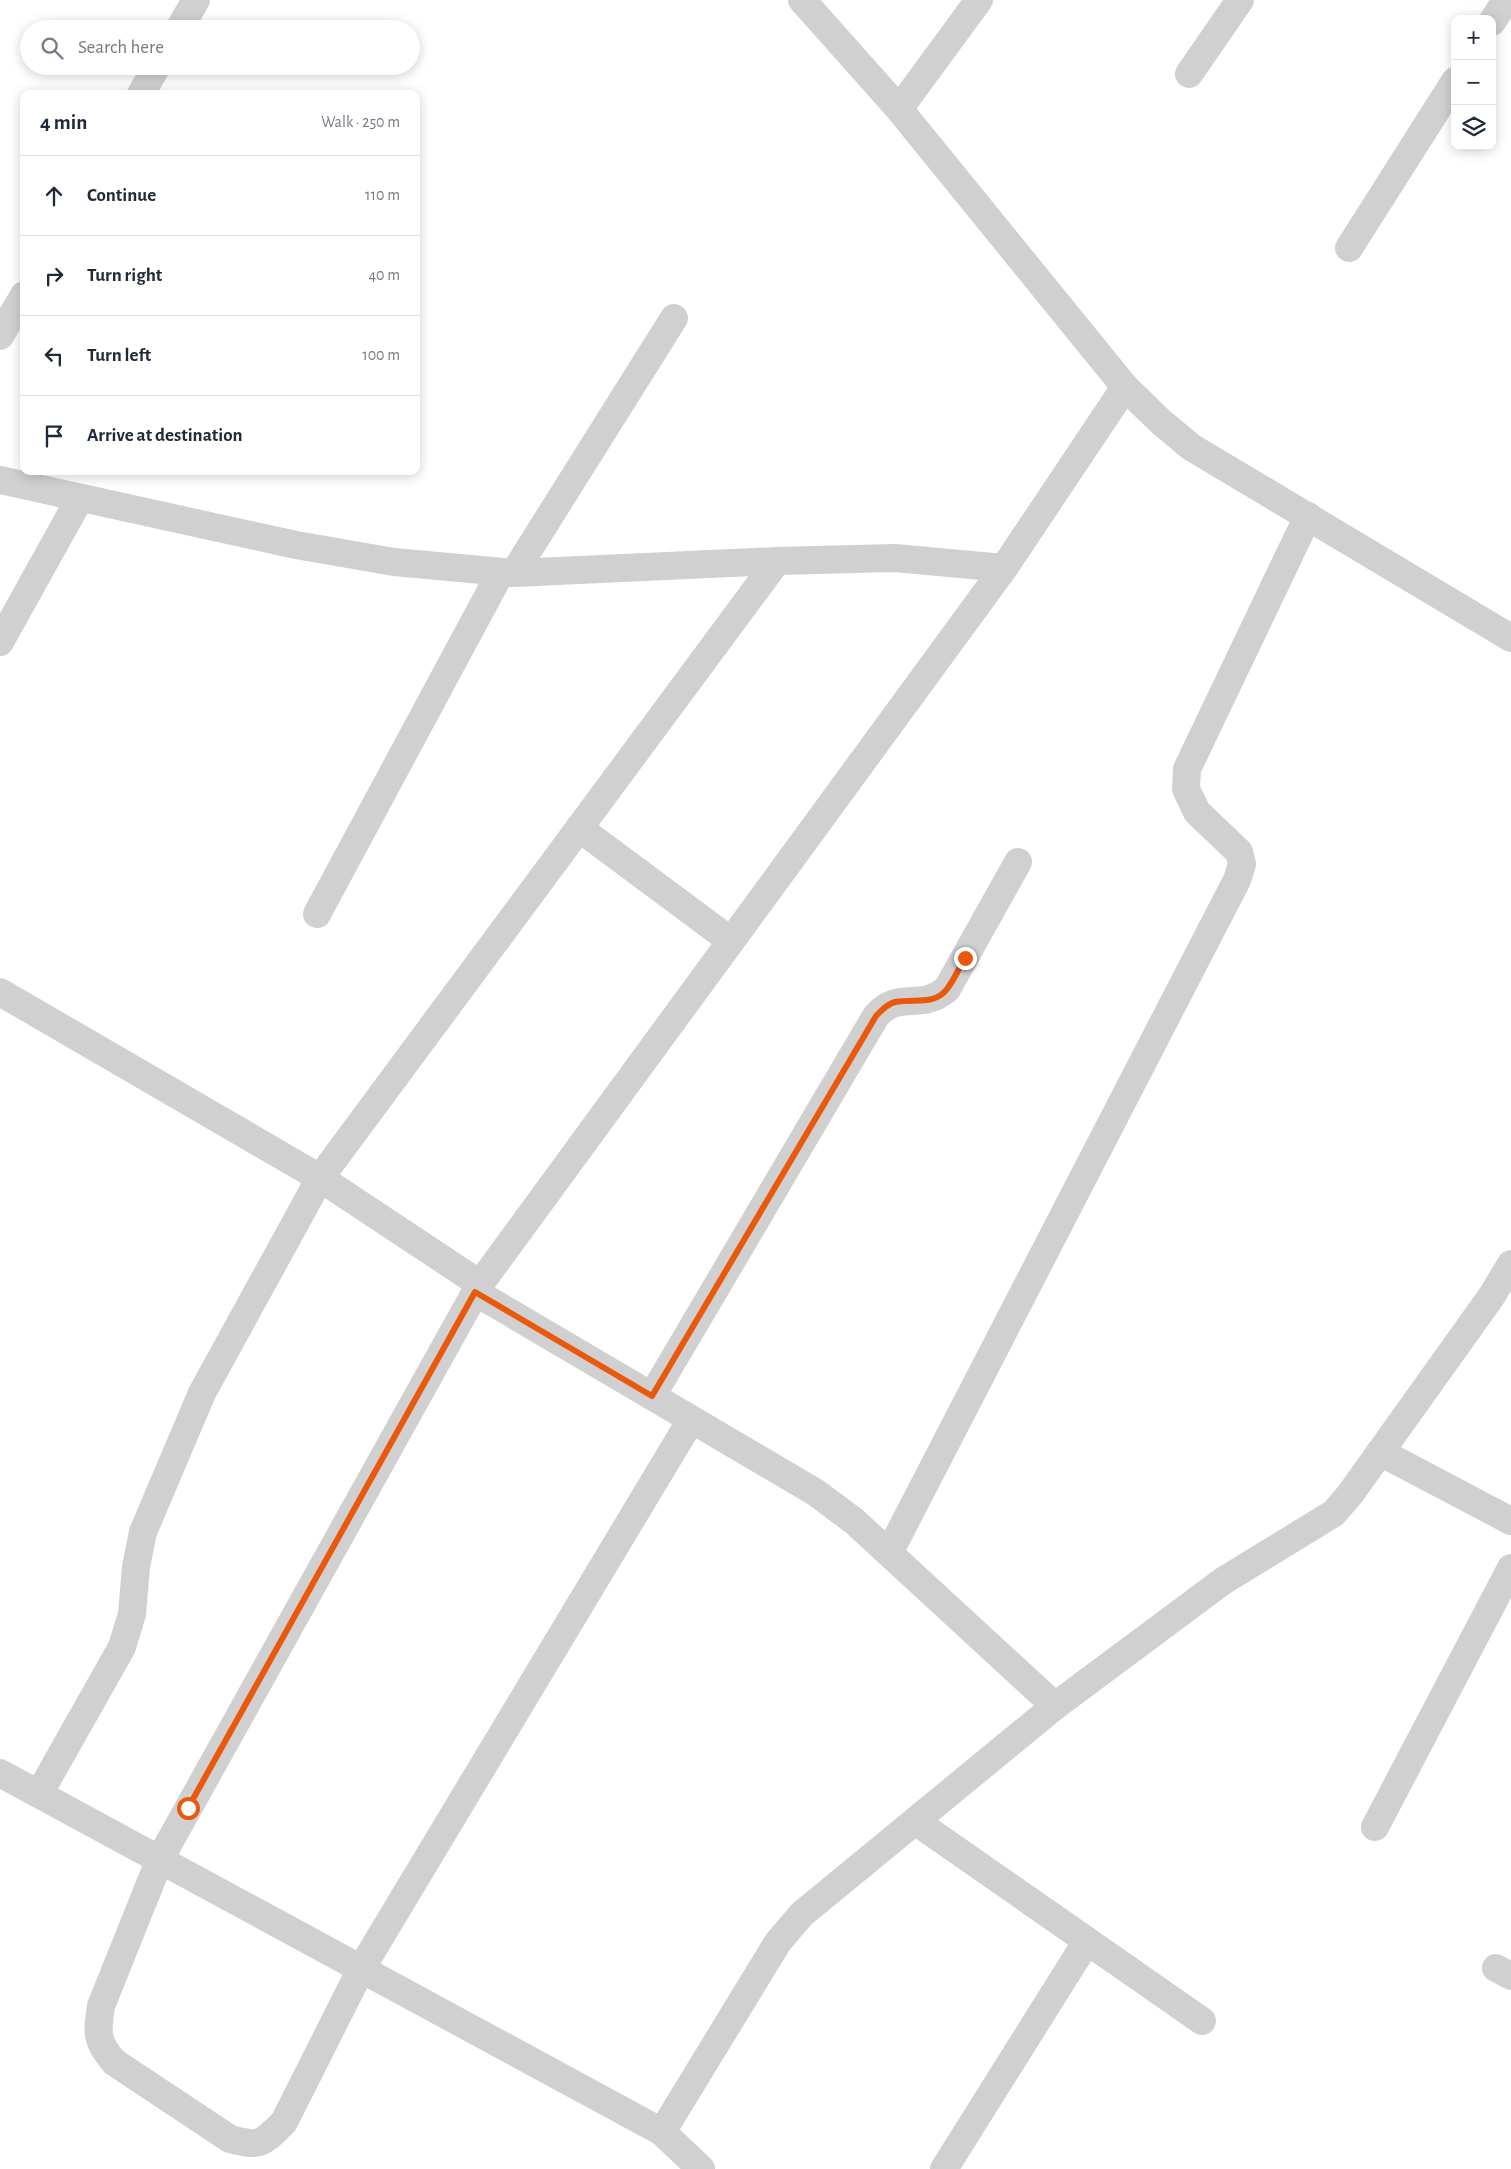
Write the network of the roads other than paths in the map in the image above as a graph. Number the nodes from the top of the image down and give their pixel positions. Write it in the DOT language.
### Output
graph roads {
  1 [pos="196,0"];
  2 [pos="802,0"];
  3 [pos="979,0"];
  4 [pos="1240,0"];
  5 [pos="1506,0"];
  6 [pos="1496,16"];
  7 [pos="184,20"];
  8 [pos="1188,74"];
  9 [pos="152,75"];
  10 [pos="1451,87"];
  11 [pos="143,90"];
  12 [pos="899,109"];
  13 [pos="1349,248"];
  14 [pos="20,302"];
  15 [pos="674,318"];
  16 [pos="0,336"];
  17 [pos="1125,387"];
  18 [pos="0,480"];
  19 [pos="80,498"];
  20 [pos="1308,516"];
  21 [pos="777,561"];
  22 [pos="1004,568"];
  23 [pos="508,573"];
  24 [pos="1511,638"];
  25 [pos="0,642"];
  26 [pos="579,828"];
  27 [pos="1018,862"];
  28 [pos="317,914"];
  29 [pos="731,941"];
  30 [pos="0,992"];
  31 [pos="320,1178"];
  32 [pos="1511,1264"];
  33 [pos="478,1288"];
  34 [pos="652,1396"];
  35 [pos="691,1420"];
  36 [pos="1380,1452"];
  37 [pos="1511,1521"];
  38 [pos="889,1553"];
  39 [pos="1511,1568"];
  40 [pos="1055,1706"];
  41 [pos="0,1773"];
  42 [pos="39,1794"];
  43 [pos="915,1821"];
  44 [pos="1375,1827"];
  45 [pos="160,1860"];
  46 [pos="1087,1941"];
  47 [pos="361,1969"];
  48 [pos="1202,2021"];
  49 [pos="662,2132"];
  50 [pos="701,2169"];
  51 [pos="944,2169"];
  1 -- 7 [label="street"];
  2 -- 12 [label="street"];
  3 -- 12 [label="street"];
  4 -- 8 [label="street"];
  5 -- 6 [label="street"];
  9 -- 11 [label="street"];
  10 -- 13 [label="street"];
  12 -- 17 [label="street"];
  14 -- 16 [label="street"];
  15 -- 23 [label="street"];
  17 -- 20 [label="street"];
  17 -- 22 [label="street"];
  18 -- 19 [label="street"];
  19 -- 23 [label="street"];
  19 -- 25 [label="street"];
  20 -- 24 [label="street"];
  20 -- 38 [label="street"];
  21 -- 22 [label="street"];
  21 -- 23 [label="street"];
  21 -- 26 [label="street"];
  22 -- 29 [label="street"];
  23 -- 28 [label="street"];
  26 -- 29 [label="street"];
  26 -- 31 [label="street"];
  27 -- 34 [label="street"];
  29 -- 33 [label="street"];
  30 -- 31 [label="street"];
  31 -- 33 [label="street"];
  31 -- 42 [label="street"];
  32 -- 36 [label="street"];
  33 -- 34 [label="street"];
  33 -- 45 [label="street"];
  34 -- 35 [label="street"];
  35 -- 38 [label="street"];
  35 -- 47 [label="street"];
  36 -- 37 [label="street"];
  36 -- 40 [label="street"];
  38 -- 40 [label="street"];
  39 -- 44 [label="street"];
  40 -- 43 [label="street"];
  41 -- 42 [label="street"];
  42 -- 45 [label="street"];
  43 -- 46 [label="street"];
  43 -- 49 [label="street"];
  45 -- 47 [label="street"];
  45 -- 47 [label="street"];
  46 -- 48 [label="street"];
  46 -- 51 [label="street"];
  47 -- 49 [label="street"];
  49 -- 50 [label="street"];
}
